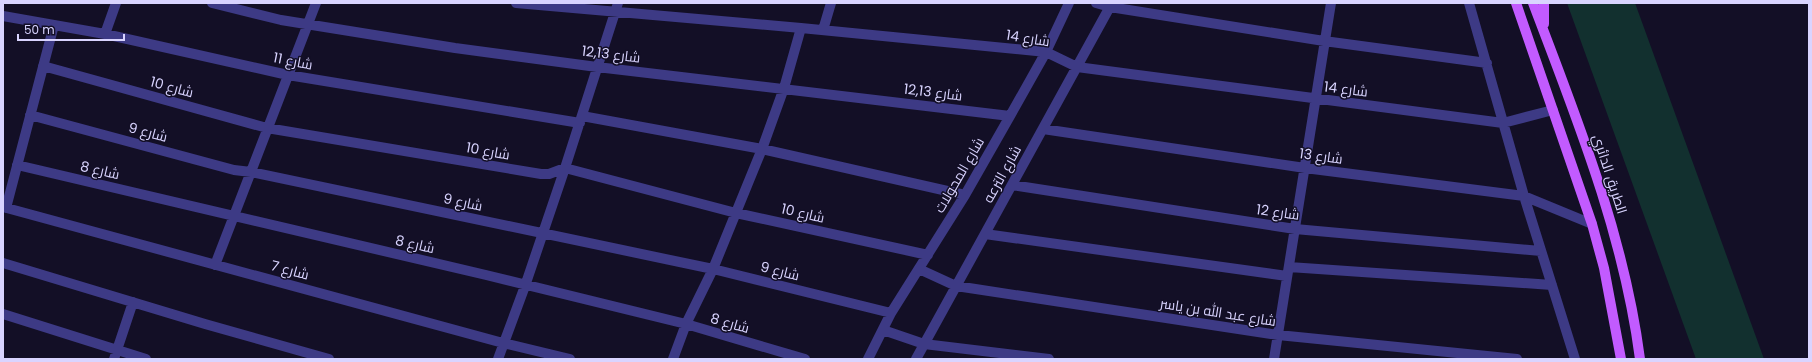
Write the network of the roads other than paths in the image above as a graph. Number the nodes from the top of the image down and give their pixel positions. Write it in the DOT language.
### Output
graph roads {
  1 [pos="116,3"];
  2 [pos="212,3"];
  3 [pos="316,3"];
  4 [pos="516,3"];
  5 [pos="831,3"];
  6 [pos="1069,3"];
  7 [pos="1096,3"];
  8 [pos="1331,3"];
  9 [pos="1469,3"];
  10 [pos="1516,3"];
  11 [pos="1533,3"];
  12 [pos="1544,3"];
  13 [pos="1111,5"];
  14 [pos="617,7"];
  15 [pos="3,16"];
  16 [pos="307,24"];
  17 [pos="54,25"];
  18 [pos="800,28"];
  19 [pos="823,30"];
  20 [pos="1544,32"];
  21 [pos="105,34"];
  22 [pos="1324,41"];
  23 [pos="1046,52"];
  24 [pos="1487,63"];
  25 [pos="43,66"];
  26 [pos="597,67"];
  27 [pos="1077,67"];
  28 [pos="288,75"];
  29 [pos="784,88"];
  30 [pos="1315,99"];
  31 [pos="1553,110"];
  32 [pos="30,115"];
  33 [pos="1010,116"];
  34 [pos="581,120"];
  35 [pos="1503,123"];
  36 [pos="266,128"];
  37 [pos="1043,129"];
  38 [pos="762,149"];
  39 [pos="17,165"];
  40 [pos="565,168"];
  41 [pos="1305,168"];
  42 [pos="251,172"];
  43 [pos="1012,185"];
  44 [pos="965,195"];
  45 [pos="1524,196"];
  46 [pos="4,208"];
  47 [pos="736,213"];
  48 [pos="234,216"];
  49 [pos="1592,224"];
  50 [pos="1295,230"];
  51 [pos="542,233"];
  52 [pos="985,234"];
  53 [pos="1541,251"];
  54 [pos="928,255"];
  55 [pos="3,262"];
  56 [pos="215,265"];
  57 [pos="713,269"];
  58 [pos="919,269"];
  59 [pos="1288,272"];
  60 [pos="1552,285"];
  61 [pos="525,286"];
  62 [pos="956,286"];
  63 [pos="133,302"];
  64 [pos="891,313"];
  65 [pos="3,314"];
  66 [pos="686,324"];
  67 [pos="883,330"];
  68 [pos="1278,335"];
  69 [pos="503,343"];
  70 [pos="924,344"];
  71 [pos="115,354"];
  72 [pos="146,359"];
  73 [pos="329,359"];
  74 [pos="498,359"];
  75 [pos="570,359"];
  76 [pos="673,359"];
  77 [pos="805,359"];
  78 [pos="868,359"];
  79 [pos="916,359"];
  80 [pos="1049,359"];
  81 [pos="1274,359"];
  82 [pos="1517,359"];
  83 [pos="1575,359"];
  84 [pos="1621,359"];
  85 [pos="1640,359"];
  1 -- 21 [label="street"];
  2 -- 16 [label="street, شارع 12,13"];
  3 -- 16 [label="street"];
  4 -- 14 [label="street, شارع 14"];
  5 -- 19 [label="street"];
  6 -- 23 [label="street, شارع المحولات"];
  7 -- 13 [label="street"];
  8 -- 22 [label="street"];
  9 -- 24 [label="street"];
  10 -- 31 [label="main road"];
  11 -- 20 [label="main road, الطريق الدائري"];
  12 -- 20 [label="main road"];
  13 -- 22 [label="street"];
  13 -- 27 [label="street, شارع الترعه"];
  14 -- 18 [label="street, شارع 14"];
  14 -- 26 [label="street"];
  15 -- 17 [label="street, شارع 11"];
  16 -- 26 [label="street, شارع 12,13"];
  16 -- 28 [label="street"];
  17 -- 21 [label="street, شارع 11"];
  17 -- 25 [label="street"];
  18 -- 19 [label="street, شارع 14"];
  18 -- 29 [label="street"];
  19 -- 23 [label="street, شارع 14"];
  20 -- 85 [label="main road, الطريق الدائري"];
  21 -- 28 [label="street, شارع 11"];
  22 -- 24 [label="street"];
  22 -- 30 [label="street"];
  23 -- 27 [label="street, شارع 14"];
  23 -- 33 [label="street, شارع المحولات"];
  24 -- 35 [label="street"];
  25 -- 32 [label="street"];
  25 -- 36 [label="street, شارع 10"];
  26 -- 29 [label="street, شارع 12,13"];
  26 -- 34 [label="street"];
  27 -- 30 [label="street, شارع 14"];
  27 -- 37 [label="street, شارع الترعه"];
  28 -- 34 [label="street, شارع 11"];
  28 -- 36 [label="street"];
  29 -- 33 [label="street, شارع 12,13"];
  29 -- 38 [label="street"];
  30 -- 35 [label="street, شارع 14"];
  30 -- 41 [label="street"];
  31 -- 35 [label="street, شارع 14"];
  31 -- 49 [label="main road"];
  32 -- 39 [label="street"];
  32 -- 42 [label="street, شارع 9"];
  33 -- 44 [label="street, شارع المحولات"];
  34 -- 38 [label="street, شارع 11"];
  34 -- 40 [label="street"];
  35 -- 45 [label="street"];
  36 -- 40 [label="street, شارع 10"];
  36 -- 42 [label="street"];
  37 -- 41 [label="street, شارع 13"];
  37 -- 43 [label="street, شارع الترعه"];
  38 -- 44 [label="street, شارع 11"];
  38 -- 47 [label="street"];
  39 -- 46 [label="street"];
  39 -- 48 [label="street, شارع 8"];
  40 -- 47 [label="street, شارع 10"];
  40 -- 51 [label="street"];
  41 -- 45 [label="street, شارع 13"];
  41 -- 50 [label="street"];
  42 -- 48 [label="street"];
  42 -- 51 [label="street, شارع 9"];
  43 -- 50 [label="street, شارع 12"];
  43 -- 52 [label="street, شارع الترعه"];
  44 -- 54 [label="street, شارع المحولات"];
  45 -- 49 [label="street, شارع 13"];
  45 -- 53 [label="street"];
  46 -- 56 [label="street, شارع 7"];
  47 -- 54 [label="street, شارع 10"];
  47 -- 57 [label="street"];
  48 -- 56 [label="street"];
  48 -- 61 [label="street, شارع 8"];
  49 -- 84 [label="main road"];
  50 -- 53 [label="street, شارع 12"];
  50 -- 59 [label="street"];
  51 -- 57 [label="street, شارع 9"];
  51 -- 61 [label="street"];
  52 -- 59 [label="street"];
  52 -- 62 [label="street, شارع الترعه"];
  53 -- 60 [label="street"];
  54 -- 58 [label="street, شارع المحولات"];
  55 -- 63 [label="street"];
  56 -- 69 [label="street, شارع 7"];
  57 -- 64 [label="street, شارع 9"];
  57 -- 66 [label="street"];
  58 -- 62 [label="street, شارع عبد الله بن ياسر"];
  58 -- 64 [label="street, شارع المحولات"];
  59 -- 60 [label="street"];
  59 -- 68 [label="street"];
  60 -- 83 [label="street"];
  61 -- 66 [label="street, شارع 8"];
  61 -- 69 [label="street"];
  62 -- 68 [label="street, شارع عبد الله بن ياسر"];
  62 -- 70 [label="street, شارع الترعه"];
  63 -- 71 [label="street"];
  63 -- 73 [label="street"];
  64 -- 67 [label="street, شارع المحولات"];
  65 -- 71 [label="street"];
  66 -- 76 [label="street"];
  66 -- 77 [label="street, شارع 8"];
  67 -- 70 [label="street"];
  67 -- 78 [label="street, شارع المحولات"];
  68 -- 81 [label="street"];
  68 -- 82 [label="street, شارع عبد الله بن ياسر"];
  69 -- 74 [label="street"];
  69 -- 75 [label="street, شارع 7"];
  70 -- 79 [label="street, شارع الترعه"];
  70 -- 80 [label="street"];
  71 -- 72 [label="street"];
}
